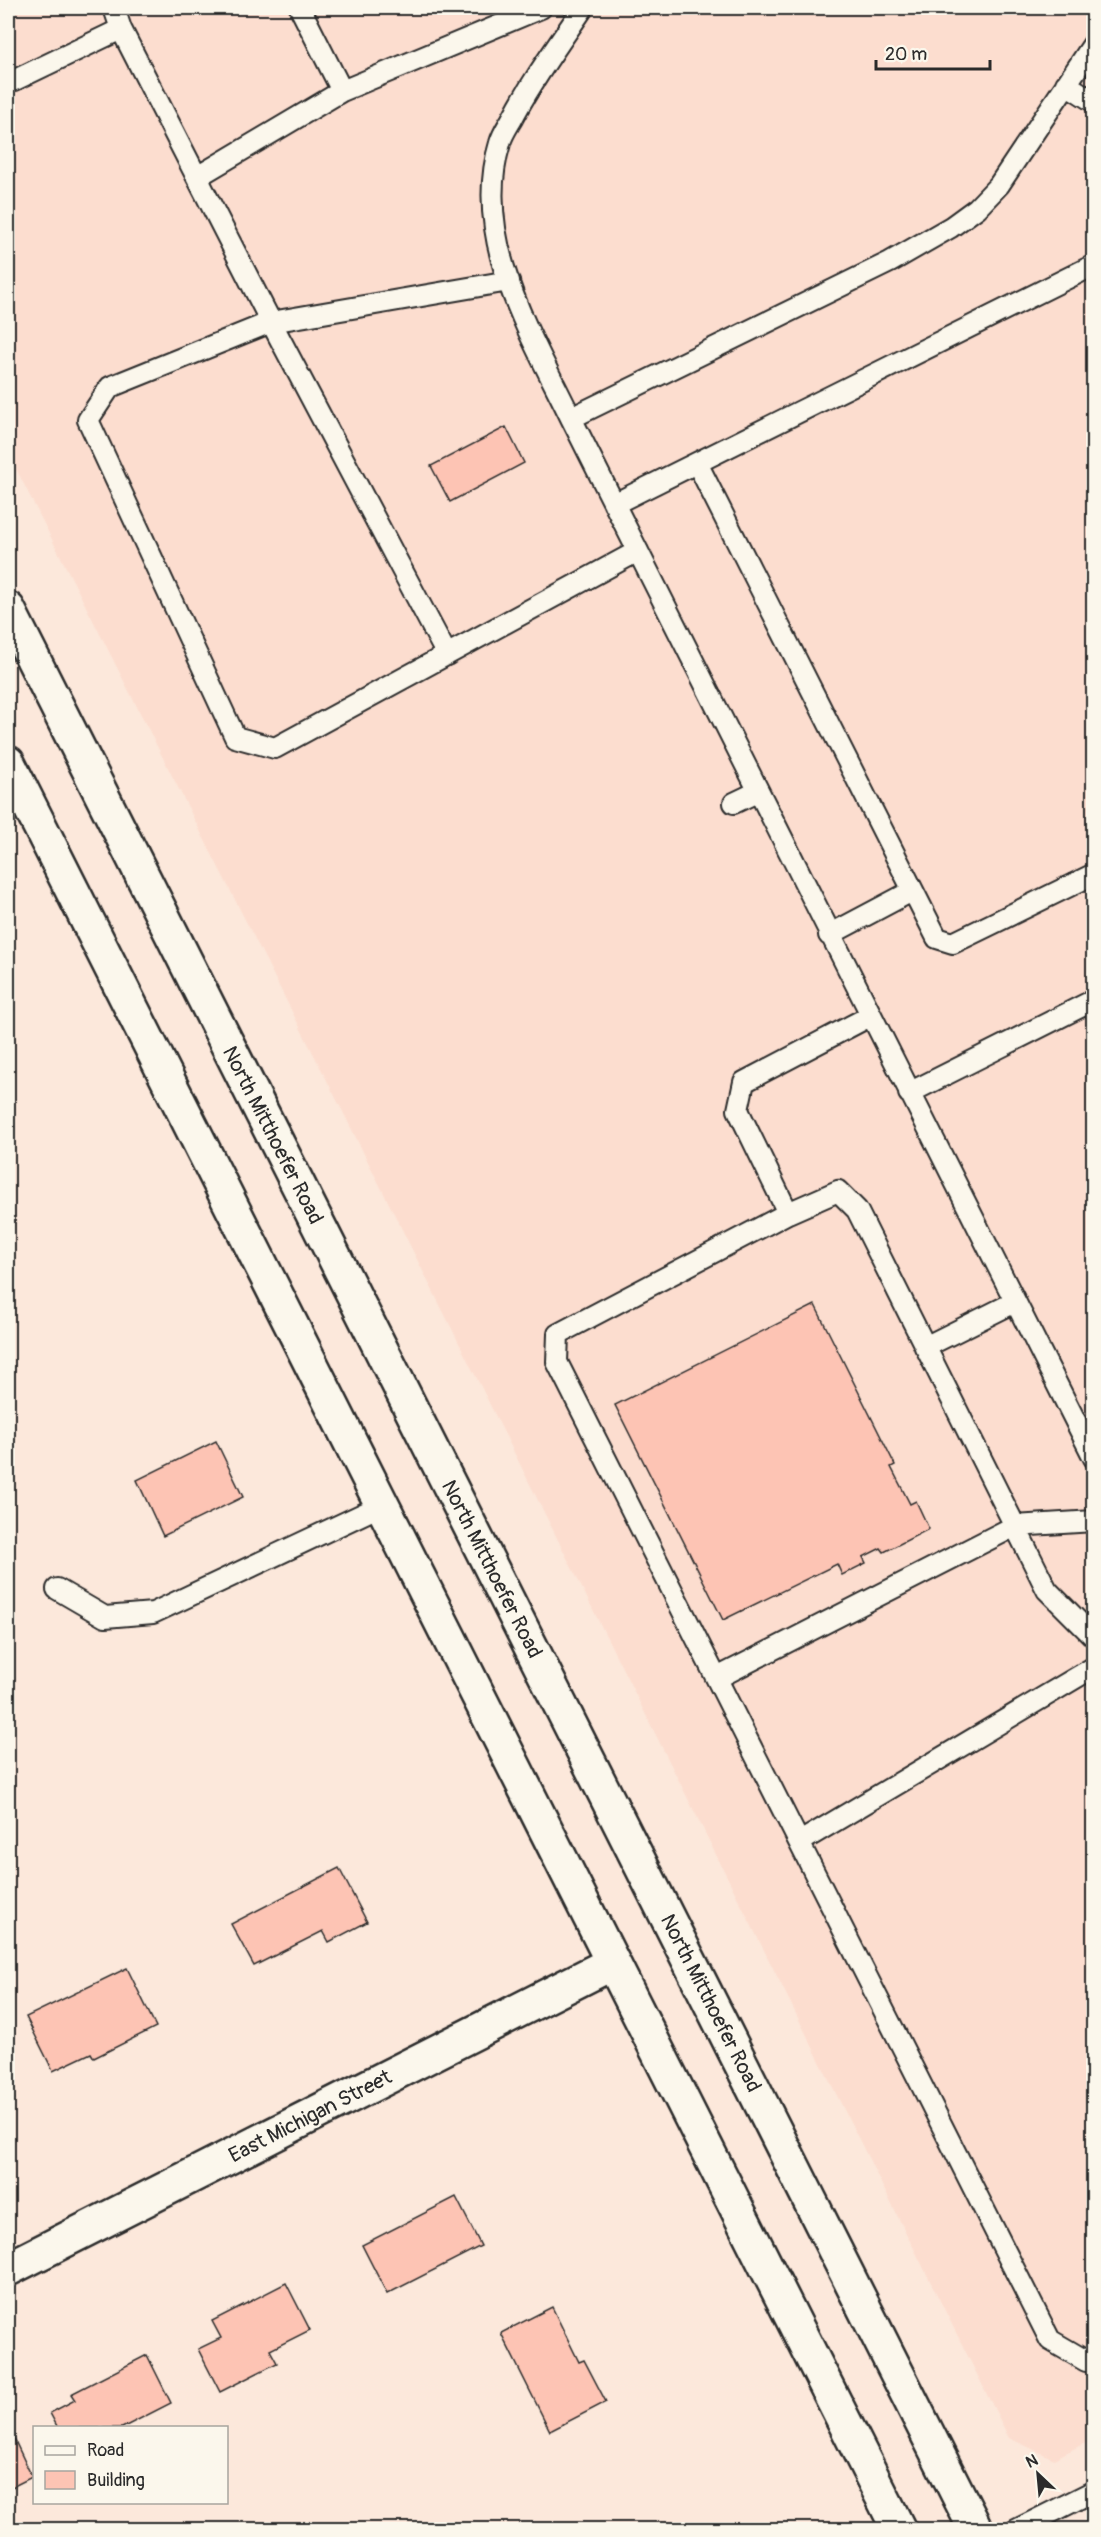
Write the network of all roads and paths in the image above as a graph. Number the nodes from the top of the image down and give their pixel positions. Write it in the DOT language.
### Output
graph roads {
  1 [pos="114,8"];
  2 [pos="300,8"];
  3 [pos="541,8"];
  4 [pos="583,8"];
  5 [pos="121,29"];
  6 [pos="1094,43"];
  7 [pos="8,81"];
  8 [pos="1066,84"];
  9 [pos="342,92"];
  10 [pos="1094,102"];
  11 [pos="197,177"];
  12 [pos="1094,265"];
  13 [pos="509,281"];
  14 [pos="271,322"];
  15 [pos="571,418"];
  16 [pos="697,463"];
  17 [pos="614,504"];
  18 [pos="638,551"];
  19 [pos="8,609"];
  20 [pos="447,655"];
  21 [pos="8,763"];
  22 [pos="758,792"];
  23 [pos="734,803"];
  24 [pos="1094,874"];
  25 [pos="912,891"];
  26 [pos="829,935"];
  27 [pos="1094,1000"];
  28 [pos="870,1016"];
  29 [pos="909,1094"];
  30 [pos="788,1213"];
  31 [pos="1015,1302"];
  32 [pos="925,1347"];
  33 [pos="1094,1458"];
  34 [pos="382,1505"];
  35 [pos="1094,1521"];
  36 [pos="1015,1526"];
  37 [pos="57,1589"];
  38 [pos="1094,1637"];
  39 [pos="1094,1667"];
  40 [pos="717,1678"];
  41 [pos="800,1842"];
  42 [pos="612,1963"];
  43 [pos="8,2269"];
  44 [pos="1094,2357"];
  45 [pos="1094,2491"];
  46 [pos="898,2529"];
  47 [pos="976,2529"];
  48 [pos="1016,2529"];
  1 -- 5 [label="lane"];
  2 -- 9 [label="lane"];
  3 -- 9 [label="lane"];
  4 -- 13 [label="lane"];
  5 -- 7 [label="lane"];
  5 -- 11 [label="lane"];
  6 -- 8 [label="lane"];
  8 -- 10 [label="lane"];
  8 -- 15 [label="lane"];
  9 -- 11 [label="lane"];
  11 -- 14 [label="lane"];
  12 -- 16 [label="lane"];
  13 -- 14 [label="lane"];
  13 -- 15 [label="lane"];
  14 -- 20 [label="lane"];
  14 -- 20 [label="lane"];
  15 -- 17 [label="lane"];
  16 -- 17 [label="lane"];
  16 -- 25 [label="lane"];
  17 -- 18 [label="lane"];
  18 -- 20 [label="lane"];
  18 -- 22 [label="lane"];
  19 -- 47 [label="main road, North Mitthoefer Road"];
  21 -- 34 [label="main road"];
  22 -- 23 [label="lane"];
  22 -- 26 [label="lane"];
  24 -- 25 [label="lane"];
  25 -- 26 [label="lane"];
  26 -- 28 [label="lane"];
  27 -- 29 [label="lane"];
  28 -- 29 [label="lane"];
  28 -- 30 [label="lane"];
  29 -- 31 [label="lane"];
  30 -- 32 [label="lane"];
  30 -- 40 [label="lane"];
  31 -- 32 [label="lane"];
  31 -- 33 [label="lane"];
  32 -- 36 [label="lane"];
  34 -- 37 [label="lane"];
  34 -- 42 [label="main road"];
  35 -- 36 [label="lane"];
  36 -- 38 [label="lane"];
  36 -- 40 [label="lane"];
  39 -- 41 [label="lane"];
  40 -- 41 [label="lane"];
  41 -- 44 [label="lane"];
  42 -- 43 [label="main road, East Michigan Street"];
  42 -- 46 [label="main road"];
  45 -- 48 [label="lane"];
}
